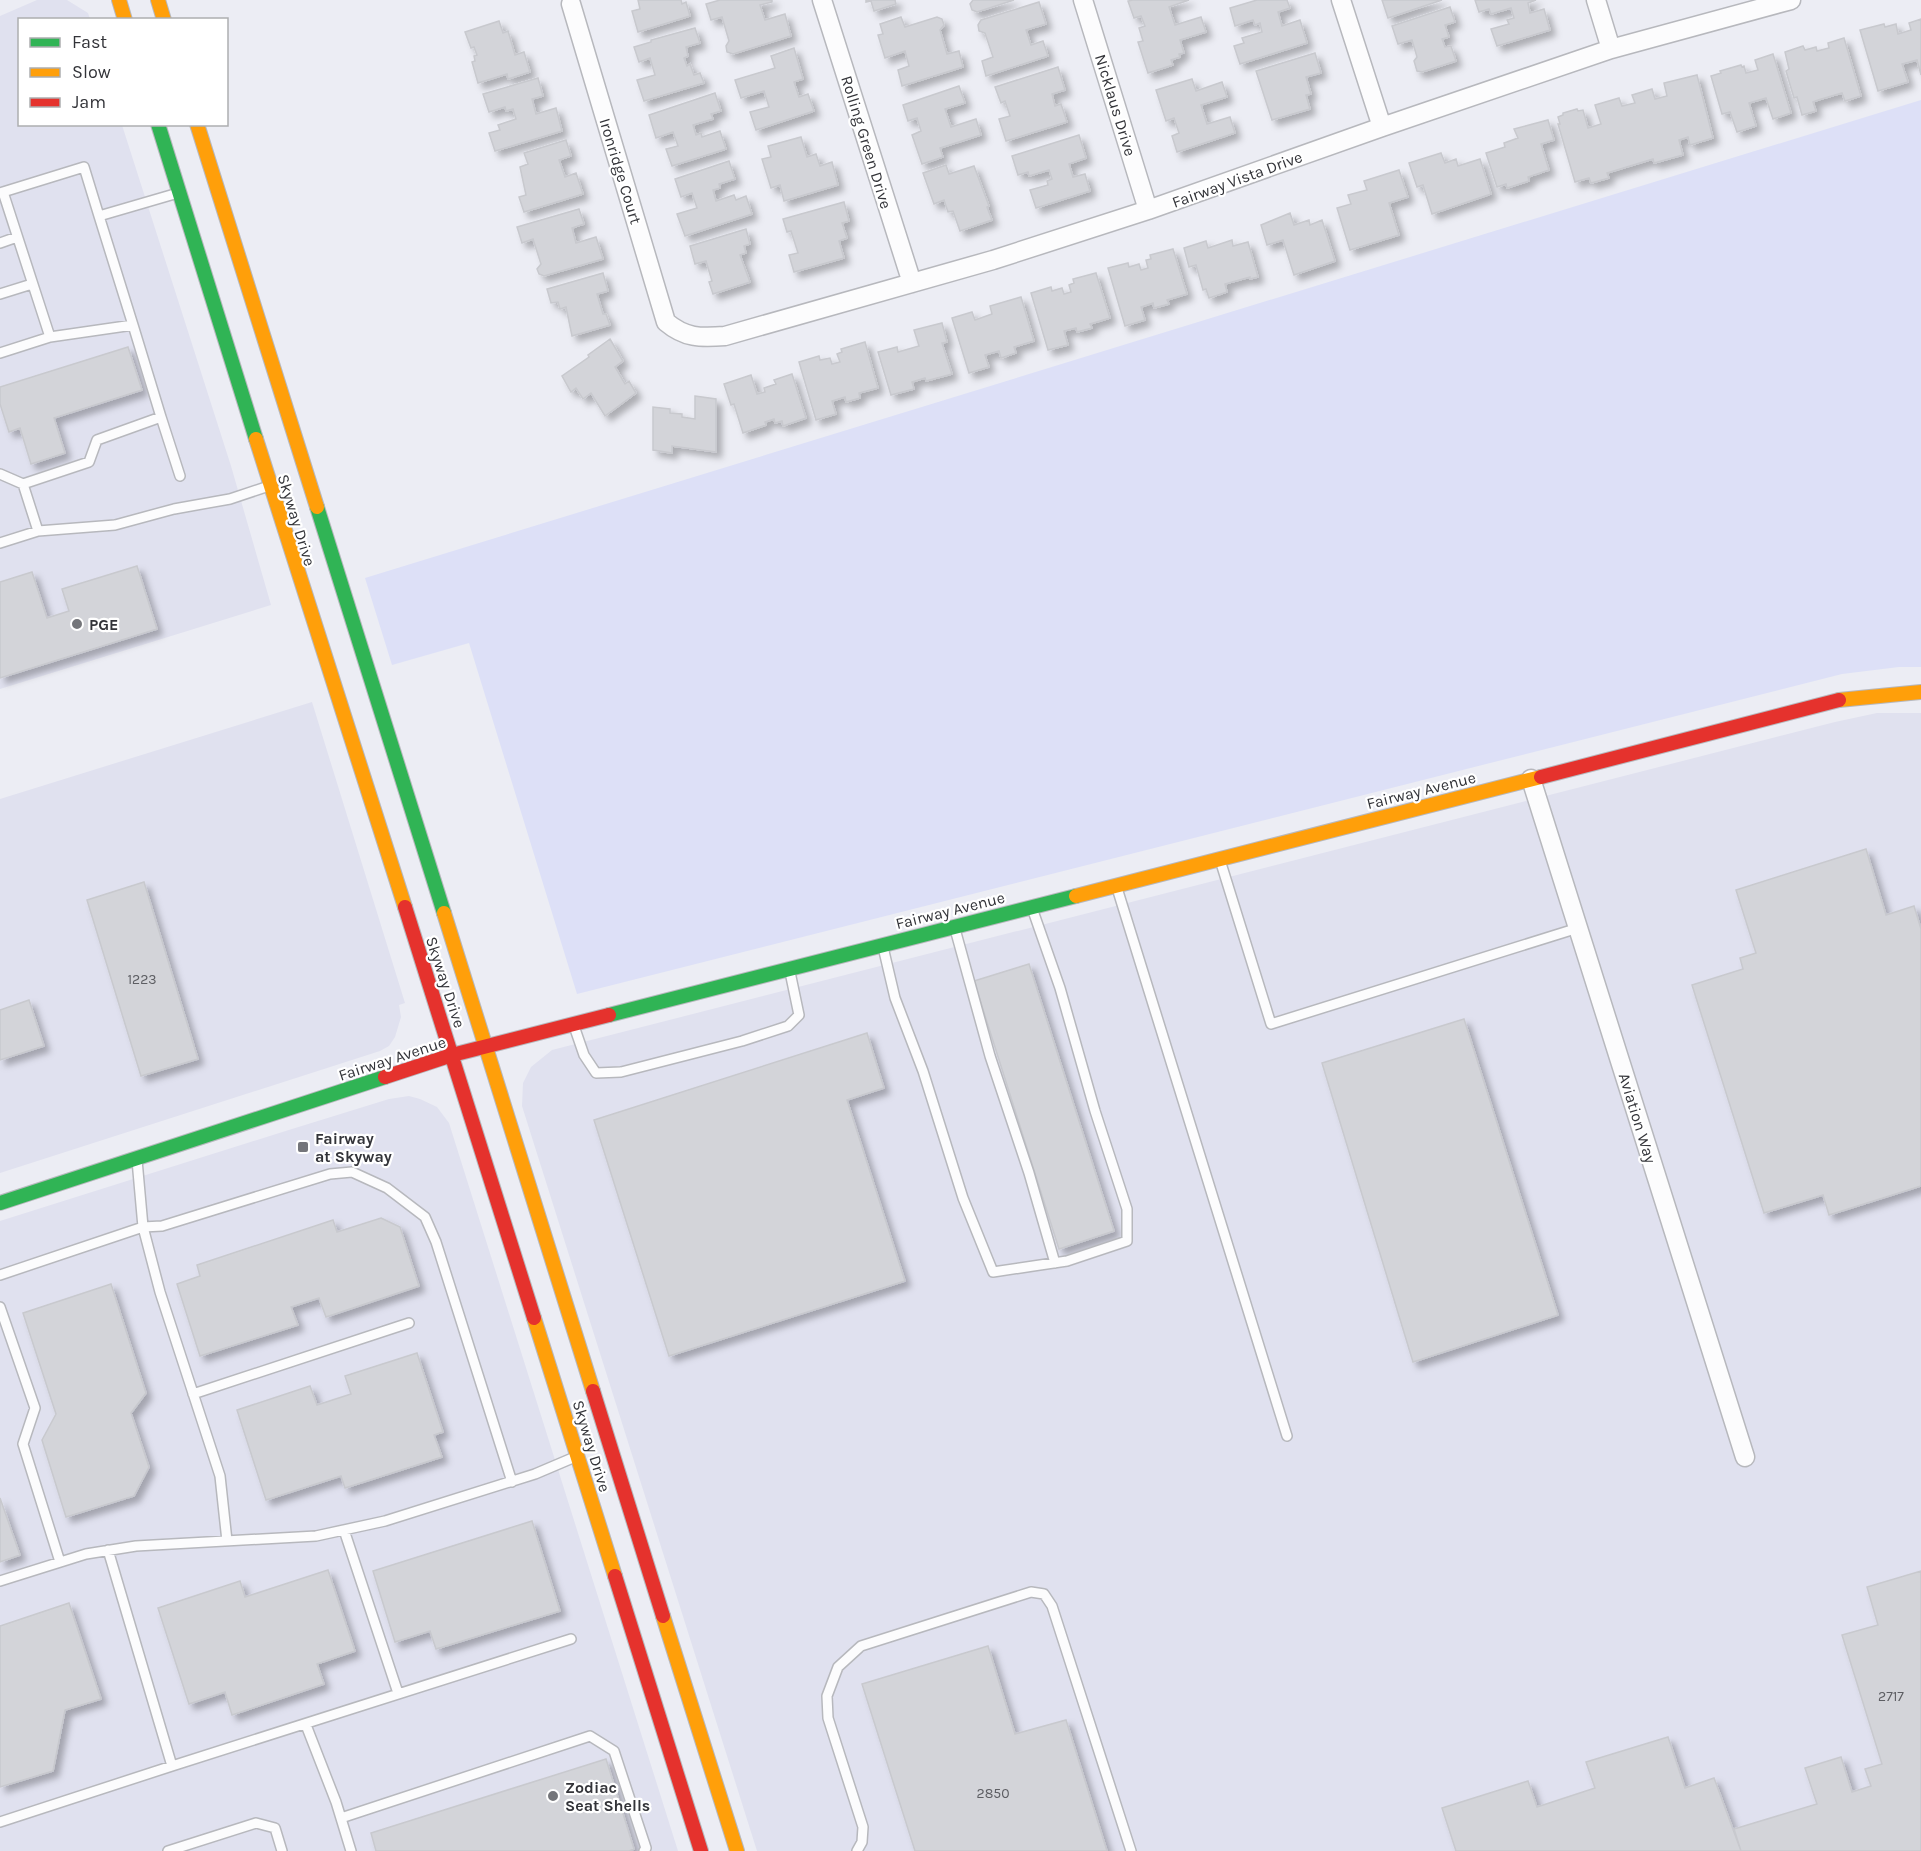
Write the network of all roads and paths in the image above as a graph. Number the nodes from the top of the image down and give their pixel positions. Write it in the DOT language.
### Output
graph roads {
  1 [pos="119,0"];
  2 [pos="158,0"];
  3 [pos="822,0"];
  4 [pos="1083,0"];
  5 [pos="1341,0"];
  6 [pos="1596,0"];
  7 [pos="1791,0"];
  8 [pos="571,4"];
  9 [pos="124,18"];
  10 [pos="163,18"];
  11 [pos="1611,49"];
  12 [pos="159,126"];
  13 [pos="197,126"];
  14 [pos="1382,127"];
  15 [pos="1,192"];
  16 [pos="179,192"];
  17 [pos="1148,210"];
  18 [pos="99,216"];
  19 [pos="17,237"];
  20 [pos="0,243"];
  21 [pos="912,283"];
  22 [pos="32,284"];
  23 [pos="0,294"];
  24 [pos="133,325"];
  25 [pos="679,333"];
  26 [pos="50,337"];
  27 [pos="0,353"];
  28 [pos="161,417"];
  29 [pos="0,474"];
  30 [pos="180,476"];
  31 [pos="23,484"];
  32 [pos="270,486"];
  33 [pos="38,531"];
  34 [pos="0,543"];
  35 [pos="1920,692"];
  36 [pos="1531,779"];
  37 [pos="1220,858"];
  38 [pos="1116,884"];
  39 [pos="1031,907"];
  40 [pos="955,926"];
  41 [pos="1578,927"];
  42 [pos="882,945"];
  43 [pos="789,969"];
  44 [pos="573,1024"];
  45 [pos="485,1047"];
  46 [pos="452,1055"];
  47 [pos="137,1158"];
  48 [pos="0,1203"];
  49 [pos="143,1227"];
  50 [pos="1055,1263"];
  51 [pos="0,1275"];
  52 [pos="0,1307"];
  53 [pos="409,1323"];
  54 [pos="193,1394"];
  55 [pos="1287,1436"];
  56 [pos="577,1456"];
  57 [pos="1745,1457"];
  58 [pos="512,1482"];
  59 [pos="344,1530"];
  60 [pos="227,1541"];
  61 [pos="108,1550"];
  62 [pos="60,1562"];
  63 [pos="0,1581"];
  64 [pos="571,1639"];
  65 [pos="398,1693"];
  66 [pos="306,1725"];
  67 [pos="172,1766"];
  68 [pos="340,1818"];
  69 [pos="0,1822"];
  70 [pos="168,1851"];
  71 [pos="282,1851"];
  72 [pos="351,1851"];
  73 [pos="644,1851"];
  74 [pos="701,1851"];
  75 [pos="737,1851"];
  76 [pos="857,1851"];
  77 [pos="1131,1851"];
  1 -- 9 [label="main road"];
  2 -- 10 [label="main road"];
  3 -- 21 [label="street, Rolling Green Drive"];
  4 -- 17 [label="street, Nicklaus Drive"];
  5 -- 14 [label="street"];
  6 -- 11 [label="street"];
  7 -- 11 [label="street, Fairway Vista Drive"];
  8 -- 25 [label="street, Ironridge Court"];
  11 -- 14 [label="street, Fairway Vista Drive"];
  12 -- 16 [label="main road, Skyway Drive"];
  13 -- 45 [label="main road, Skyway Drive"];
  14 -- 17 [label="street, Fairway Vista Drive"];
  15 -- 18 [label="lane"];
  15 -- 19 [label="lane"];
  16 -- 18 [label="lane"];
  16 -- 32 [label="main road, Skyway Drive"];
  17 -- 21 [label="street, Fairway Vista Drive"];
  18 -- 24 [label="lane"];
  19 -- 20 [label="lane"];
  19 -- 22 [label="lane"];
  21 -- 25 [label="street, Fairway Vista Drive"];
  22 -- 23 [label="lane"];
  22 -- 26 [label="lane"];
  24 -- 26 [label="lane"];
  24 -- 28 [label="lane"];
  26 -- 27 [label="lane"];
  28 -- 30 [label="lane"];
  28 -- 31 [label="lane"];
  29 -- 31 [label="lane"];
  31 -- 33 [label="lane"];
  32 -- 33 [label="lane"];
  32 -- 46 [label="main road, Skyway Drive"];
  33 -- 34 [label="lane"];
  35 -- 36 [label="main road, Fairway Avenue"];
  36 -- 37 [label="main road, Fairway Avenue"];
  36 -- 41 [label="street, Aviation Way"];
  37 -- 38 [label="main road, Fairway Avenue"];
  37 -- 41 [label="lane"];
  38 -- 39 [label="main road, Fairway Avenue"];
  38 -- 55 [label="lane"];
  39 -- 40 [label="main road, Fairway Avenue"];
  39 -- 50 [label="lane"];
  40 -- 42 [label="main road, Fairway Avenue"];
  40 -- 50 [label="lane"];
  41 -- 57 [label="street, Aviation Way"];
  42 -- 43 [label="main road, Fairway Avenue"];
  42 -- 50 [label="lane"];
  43 -- 44 [label="main road, Fairway Avenue"];
  43 -- 44 [label="lane"];
  44 -- 45 [label="main road, Fairway Avenue"];
  45 -- 46 [label="main road, Fairway Avenue"];
  45 -- 75 [label="main road, Skyway Drive"];
  46 -- 47 [label="main road, Fairway Avenue"];
  46 -- 56 [label="main road, Skyway Drive"];
  47 -- 48 [label="main road, Fairway Avenue"];
  47 -- 49 [label="lane"];
  49 -- 51 [label="lane"];
  49 -- 54 [label="lane"];
  49 -- 58 [label="lane"];
  52 -- 62 [label="lane"];
  53 -- 54 [label="lane"];
  54 -- 60 [label="lane"];
  56 -- 58 [label="lane"];
  56 -- 74 [label="main road, Skyway Drive"];
  58 -- 59 [label="lane"];
  59 -- 60 [label="lane"];
  59 -- 65 [label="lane"];
  60 -- 61 [label="lane"];
  61 -- 62 [label="lane"];
  61 -- 67 [label="lane"];
  62 -- 63 [label="lane"];
  64 -- 65 [label="lane"];
  65 -- 66 [label="lane"];
  66 -- 67 [label="lane"];
  66 -- 68 [label="lane"];
  67 -- 69 [label="lane"];
  68 -- 72 [label="lane"];
  68 -- 73 [label="lane"];
  70 -- 71 [label="lane"];
  76 -- 77 [label="lane"];
}
